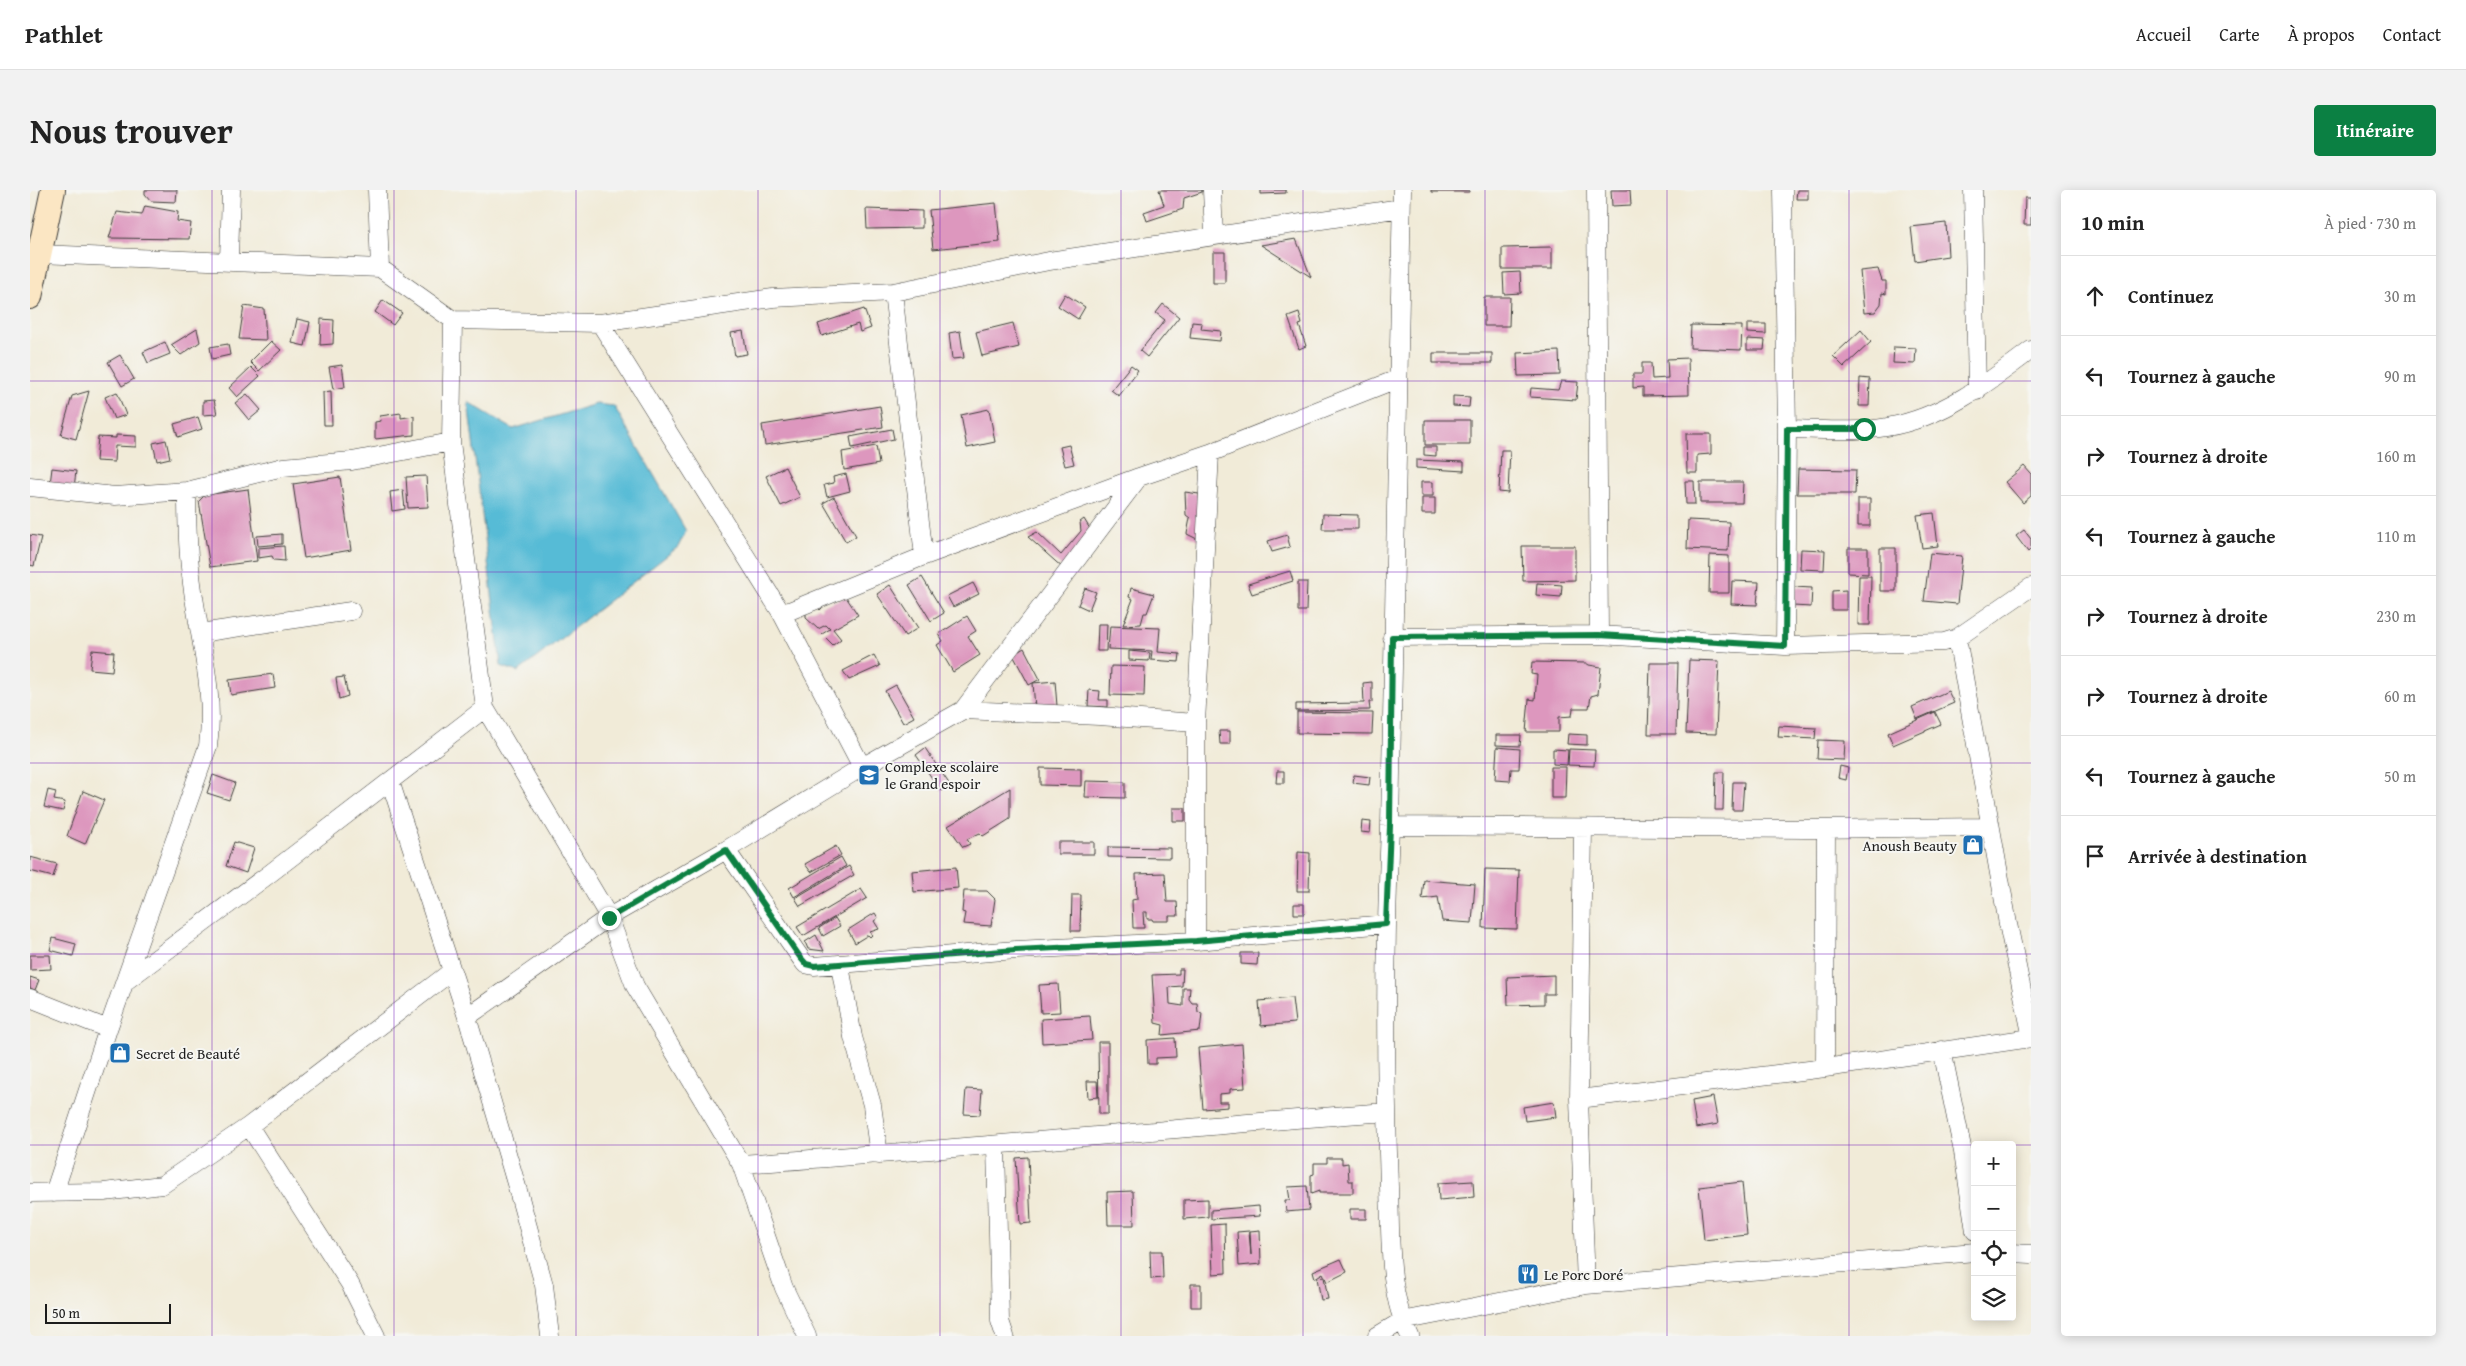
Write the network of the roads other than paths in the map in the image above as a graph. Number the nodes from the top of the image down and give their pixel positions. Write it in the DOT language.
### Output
graph roads {
  1 [pos="53,190"];
  2 [pos="231,190"];
  3 [pos="377,190"];
  4 [pos="1212,190"];
  5 [pos="1402,190"];
  6 [pos="1596,190"];
  7 [pos="1783,190"];
  8 [pos="1973,190"];
  9 [pos="1401,208"];
  10 [pos="1214,235"];
  11 [pos="40,254"];
  12 [pos="229,261"];
  13 [pos="380,268"];
  14 [pos="892,292"];
  15 [pos="30,297"];
  16 [pos="453,320"];
  17 [pos="600,323"];
  18 [pos="2031,350"];
  19 [pos="1397,379"];
  20 [pos="1977,391"];
  21 [pos="1787,429"];
  22 [pos="451,442"];
  23 [pos="1210,453"];
  24 [pos="1139,477"];
  25 [pos="30,488"];
  26 [pos="187,491"];
  27 [pos="924,556"];
  28 [pos="2031,587"];
  29 [pos="351,611"];
  30 [pos="782,614"];
  31 [pos="200,632"];
  32 [pos="1599,635"];
  33 [pos="1392,637"];
  34 [pos="1957,638"];
  35 [pos="1785,646"];
  36 [pos="485,708"];
  37 [pos="963,710"];
  38 [pos="1196,723"];
  39 [pos="862,767"];
  40 [pos="390,781"];
  41 [pos="1390,826"];
  42 [pos="1990,827"];
  43 [pos="1583,828"];
  44 [pos="1826,829"];
  45 [pos="726,850"];
  46 [pos="609,918"];
  47 [pos="1386,924"];
  48 [pos="1196,941"];
  49 [pos="840,966"];
  50 [pos="452,971"];
  51 [pos="126,981"];
  52 [pos="30,998"];
  53 [pos="467,1017"];
  54 [pos="108,1029"];
  55 [pos="2031,1033"];
  56 [pos="2031,1038"];
  57 [pos="1942,1050"];
  58 [pos="1825,1068"];
  59 [pos="1578,1099"];
  60 [pos="1386,1112"];
  61 [pos="249,1126"];
  62 [pos="996,1145"];
  63 [pos="879,1155"];
  64 [pos="741,1164"];
  65 [pos="30,1193"];
  66 [pos="54,1193"];
  67 [pos="1971,1205"];
  68 [pos="1971,1252"];
  69 [pos="2016,1253"];
  70 [pos="2031,1254"];
  71 [pos="1586,1285"];
  72 [pos="1392,1332"];
  73 [pos="376,1336"];
  74 [pos="550,1336"];
  75 [pos="807,1336"];
  76 [pos="1005,1336"];
  1 -- 11 [label="street"];
  2 -- 12 [label="street"];
  3 -- 13 [label="street"];
  4 -- 10 [label="street"];
  5 -- 9 [label="street"];
  6 -- 32 [label="street"];
  7 -- 21 [label="street"];
  8 -- 20 [label="street"];
  9 -- 10 [label="street"];
  9 -- 19 [label="street"];
  10 -- 14 [label="street"];
  11 -- 12 [label="street"];
  11 -- 15 [label="street"];
  12 -- 13 [label="street"];
  13 -- 16 [label="street"];
  14 -- 17 [label="street"];
  14 -- 27 [label="street"];
  16 -- 17 [label="street"];
  16 -- 22 [label="street"];
  17 -- 30 [label="street"];
  18 -- 20 [label="street"];
  19 -- 23 [label="street"];
  19 -- 33 [label="street"];
  20 -- 21 [label="street"];
  21 -- 35 [label="street"];
  22 -- 26 [label="street"];
  22 -- 36 [label="street"];
  23 -- 24 [label="street"];
  23 -- 38 [label="street"];
  24 -- 27 [label="street"];
  24 -- 37 [label="street"];
  25 -- 26 [label="street"];
  26 -- 31 [label="street"];
  27 -- 30 [label="street"];
  28 -- 34 [label="street"];
  29 -- 31 [label="street"];
  30 -- 39 [label="street"];
  31 -- 51 [label="street"];
  32 -- 33 [label="street"];
  32 -- 35 [label="street"];
  33 -- 41 [label="street"];
  34 -- 35 [label="street"];
  34 -- 42 [label="street"];
  36 -- 40 [label="street"];
  36 -- 46 [label="street"];
  37 -- 38 [label="street"];
  37 -- 39 [label="street"];
  38 -- 48 [label="street"];
  39 -- 45 [label="street"];
  40 -- 50 [label="street"];
  40 -- 51 [label="street"];
  41 -- 43 [label="street"];
  41 -- 47 [label="street"];
  42 -- 44 [label="street"];
  42 -- 55 [label="street"];
  43 -- 44 [label="street"];
  43 -- 59 [label="street"];
  44 -- 58 [label="street"];
  45 -- 46 [label="street"];
  45 -- 49 [label="street"];
  46 -- 53 [label="street"];
  46 -- 64 [label="street"];
  47 -- 48 [label="street"];
  47 -- 60 [label="street"];
  48 -- 49 [label="street"];
  49 -- 63 [label="street"];
  50 -- 53 [label="street"];
  50 -- 61 [label="street"];
  51 -- 54 [label="street"];
  52 -- 54 [label="street"];
  53 -- 74 [label="street"];
  54 -- 66 [label="street"];
  56 -- 57 [label="street"];
  57 -- 58 [label="street"];
  57 -- 67 [label="street"];
  58 -- 59 [label="street"];
  59 -- 71 [label="street"];
  60 -- 62 [label="street"];
  60 -- 72 [label="street"];
  61 -- 66 [label="street"];
  61 -- 73 [label="street"];
  62 -- 63 [label="street"];
  62 -- 76 [label="street"];
  63 -- 64 [label="street"];
  64 -- 75 [label="street"];
  65 -- 66 [label="street"];
  68 -- 71 [label="street"];
  69 -- 70 [label="street"];
  71 -- 72 [label="street"];
}
